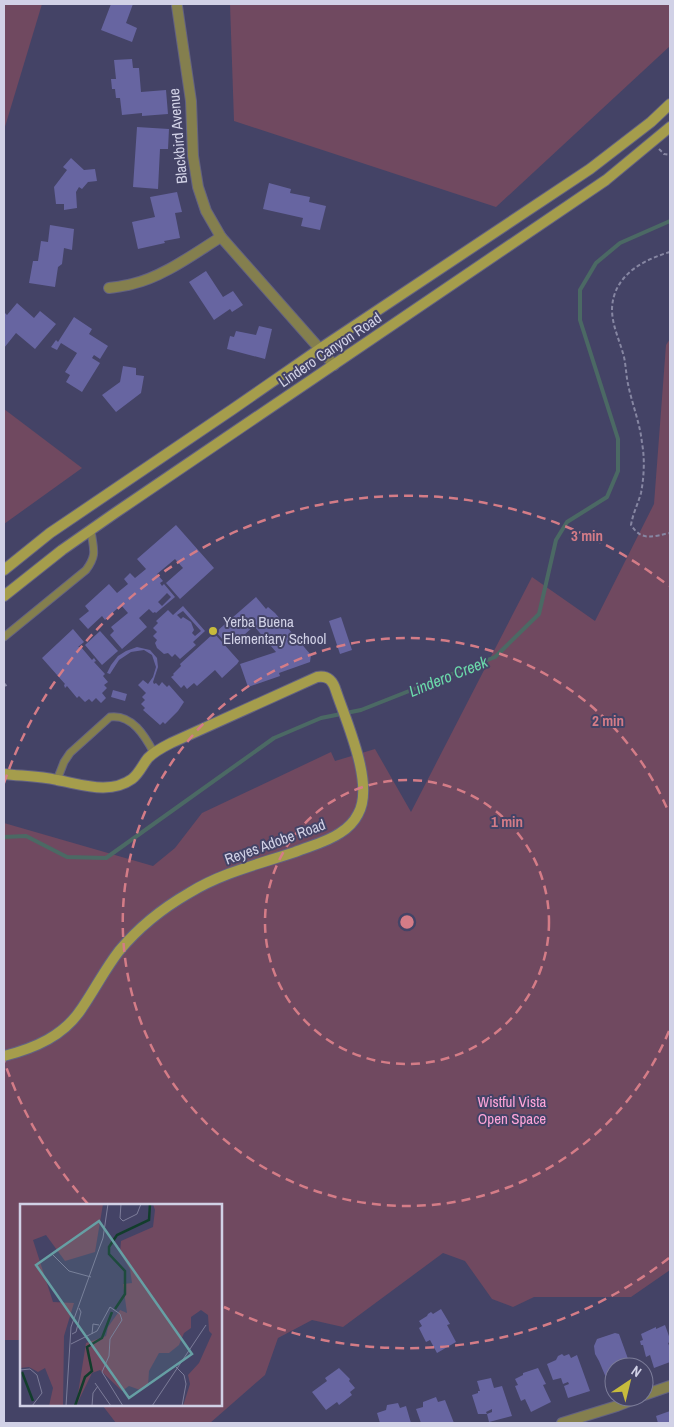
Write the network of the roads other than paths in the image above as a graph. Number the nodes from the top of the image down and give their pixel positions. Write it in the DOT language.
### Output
graph roads {
  1 [pos="177,6"];
  2 [pos="670,104"];
  3 [pos="670,126"];
  4 [pos="222,237"];
  5 [pos="109,288"];
  6 [pos="321,348"];
  7 [pos="334,365"];
  8 [pos="91,530"];
  9 [pos="4,570"];
  10 [pos="4,596"];
  11 [pos="4,637"];
  12 [pos="154,753"];
  13 [pos="4,774"];
  14 [pos="57,780"];
  15 [pos="4,1056"];
  16 [pos="670,1386"];
  17 [pos="654,1392"];
  18 [pos="614,1407"];
  19 [pos="562,1423"];
  1 -- 4 [label="street, Blackbird Avenue"];
  2 -- 6 [label="main road, Lindero Canyon Road"];
  3 -- 7 [label="main road, Lindero Canyon Road"];
  4 -- 5 [label="street"];
  4 -- 6 [label="street, Blackbird Avenue"];
  6 -- 7 [label="street, Blackbird Avenue"];
  6 -- 9 [label="main road, Lindero Canyon Road"];
  7 -- 8 [label="main road, Lindero Canyon Road"];
  8 -- 10 [label="main road, Lindero Canyon Road"];
  8 -- 11 [label="lane"];
  12 -- 14 [label="main road, Reyes Adobe Road"];
  12 -- 14 [label="lane"];
  12 -- 15 [label="main road, Reyes Adobe Road"];
  13 -- 14 [label="main road, Reyes Adobe Road"];
  16 -- 17 [label="street"];
  18 -- 19 [label="street"];
}
